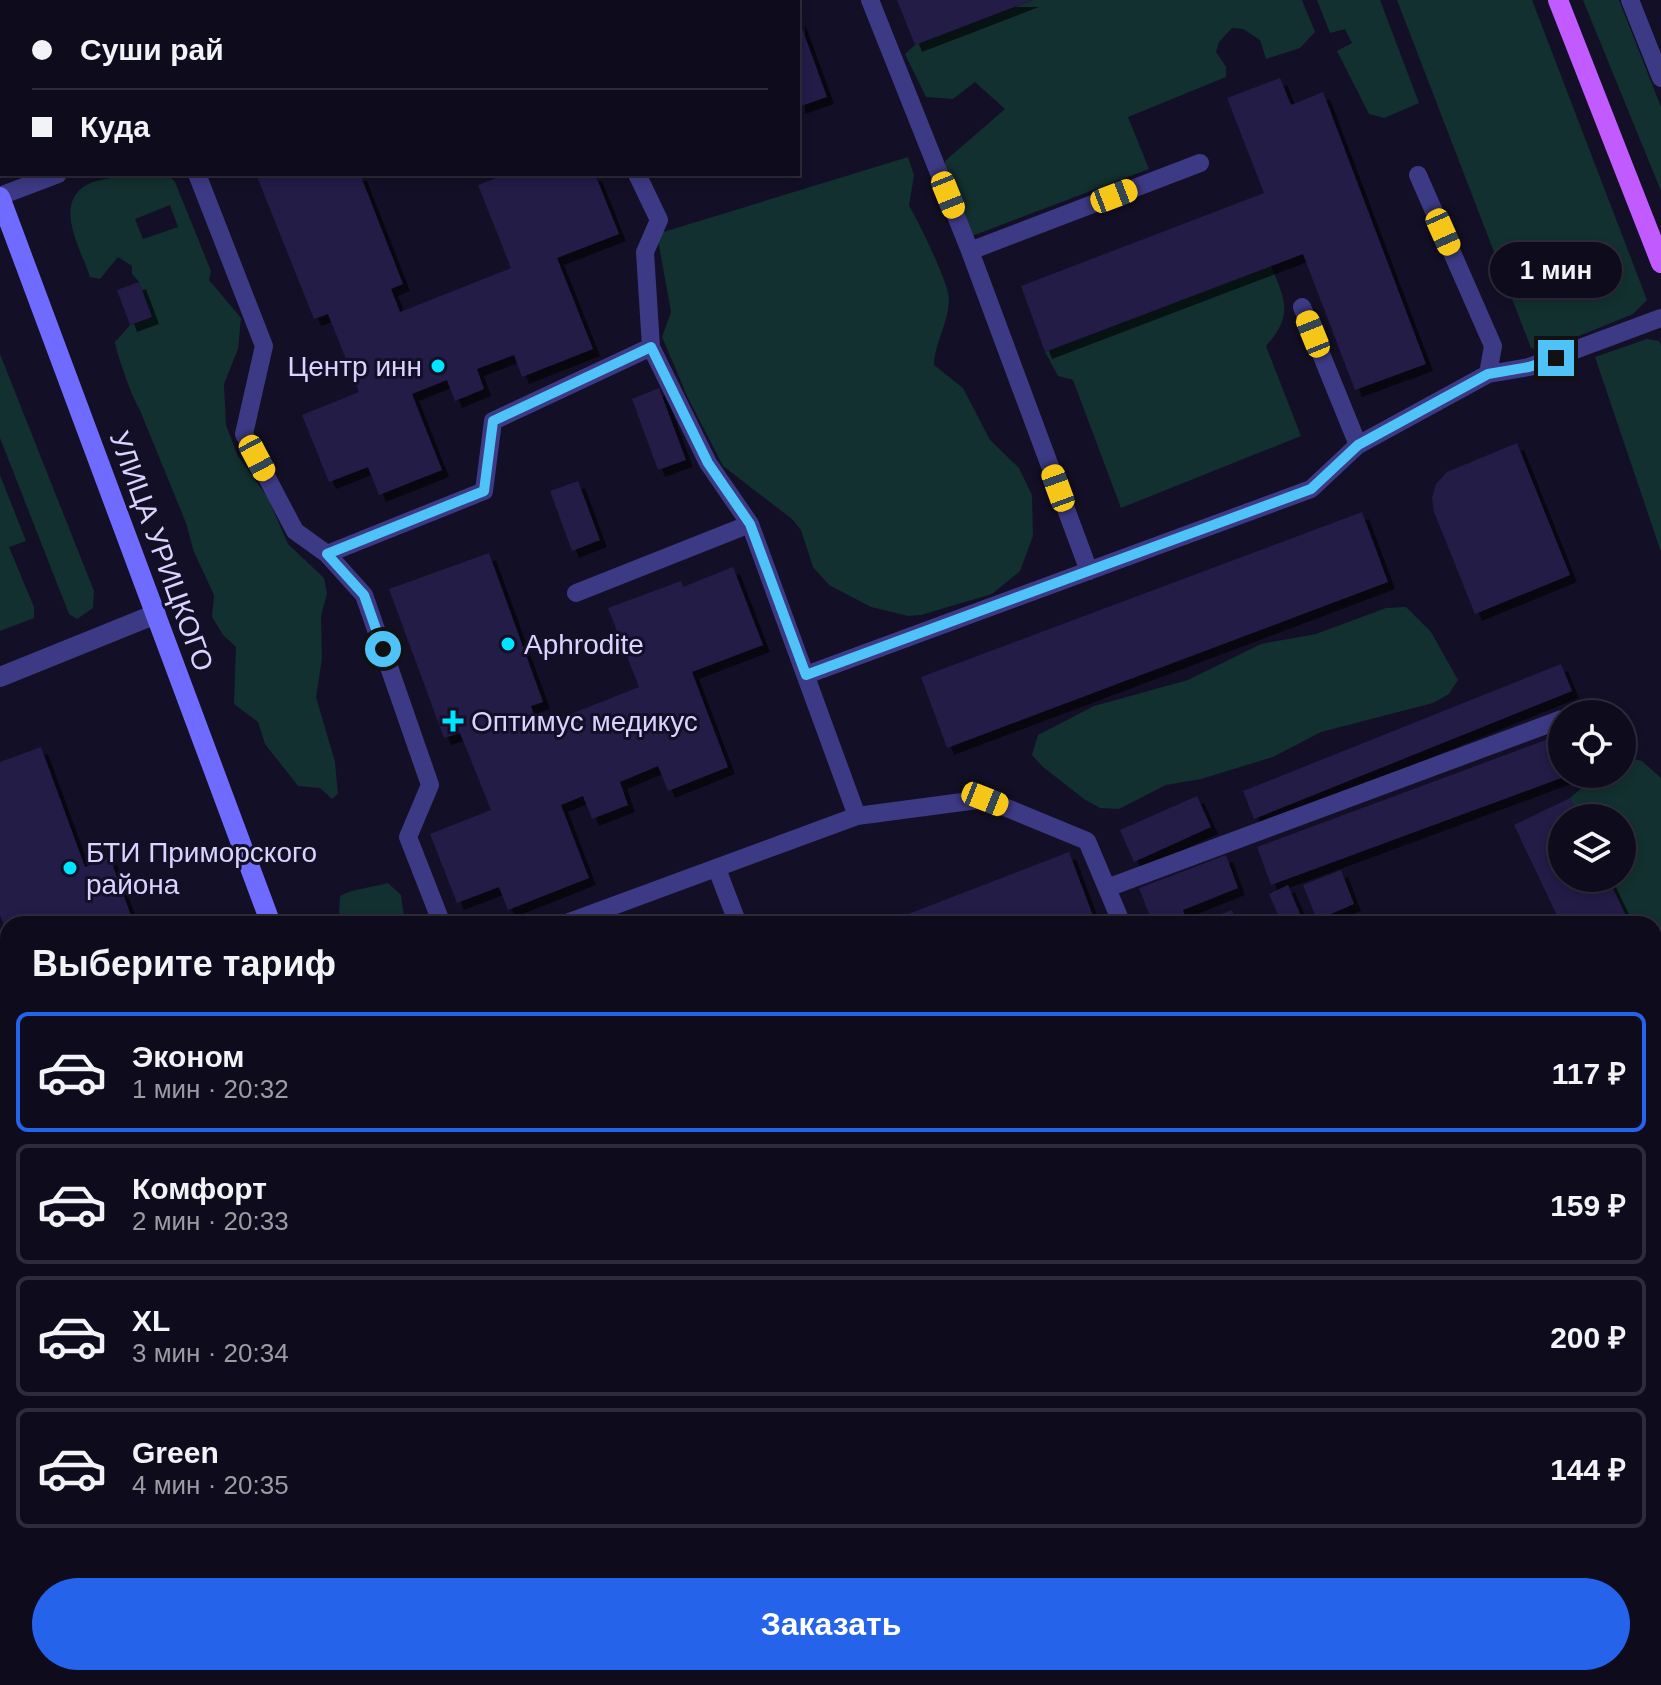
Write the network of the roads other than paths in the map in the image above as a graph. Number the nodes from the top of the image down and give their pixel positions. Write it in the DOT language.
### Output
graph roads {
  1 [pos="870,0"];
  2 [pos="1558,0"];
  3 [pos="1630,0"];
  4 [pos="1661,78"];
  5 [pos="1200,163"];
  6 [pos="1418,175"];
  7 [pos="53,176"];
  8 [pos="198,176"];
  9 [pos="638,176"];
  10 [pos="0,197"];
  11 [pos="970,251"];
  12 [pos="1661,263"];
  13 [pos="1302,307"];
  14 [pos="1661,318"];
  15 [pos="651,347"];
  16 [pos="1488,374"];
  17 [pos="1358,445"];
  18 [pos="750,524"];
  19 [pos="327,554"];
  20 [pos="1089,571"];
  21 [pos="576,593"];
  22 [pos="156,614"];
  23 [pos="806,675"];
  24 [pos="0,677"];
  25 [pos="1548,724"];
  26 [pos="857,816"];
  27 [pos="717,869"];
  28 [pos="1107,888"];
  29 [pos="268,916"];
  30 [pos="439,916"];
  31 [pos="586,916"];
  32 [pos="735,916"];
  33 [pos="1119,916"];
  1 -- 11 [label="lane"];
  2 -- 12 [label="main road"];
  3 -- 4 [label="lane"];
  5 -- 11 [label="lane"];
  6 -- 16 [label="lane"];
  7 -- 10 [label="lane"];
  8 -- 19 [label="lane"];
  9 -- 15 [label="lane"];
  10 -- 22 [label="main road, УЛИЦА УРИЦКОГО"];
  11 -- 20 [label="lane"];
  13 -- 17 [label="lane"];
  14 -- 16 [label="lane"];
  15 -- 18 [label="lane"];
  15 -- 19 [label="lane"];
  16 -- 17 [label="lane"];
  17 -- 20 [label="lane"];
  18 -- 21 [label="lane"];
  18 -- 23 [label="lane"];
  19 -- 30 [label="lane"];
  20 -- 23 [label="lane"];
  22 -- 24 [label="street"];
  22 -- 29 [label="main road, УЛИЦА УРИЦКОГО"];
  23 -- 26 [label="lane"];
  25 -- 28 [label="lane"];
  26 -- 27 [label="lane"];
  26 -- 28 [label="lane"];
  27 -- 31 [label="lane"];
  27 -- 32 [label="lane"];
  28 -- 33 [label="lane"];
}
